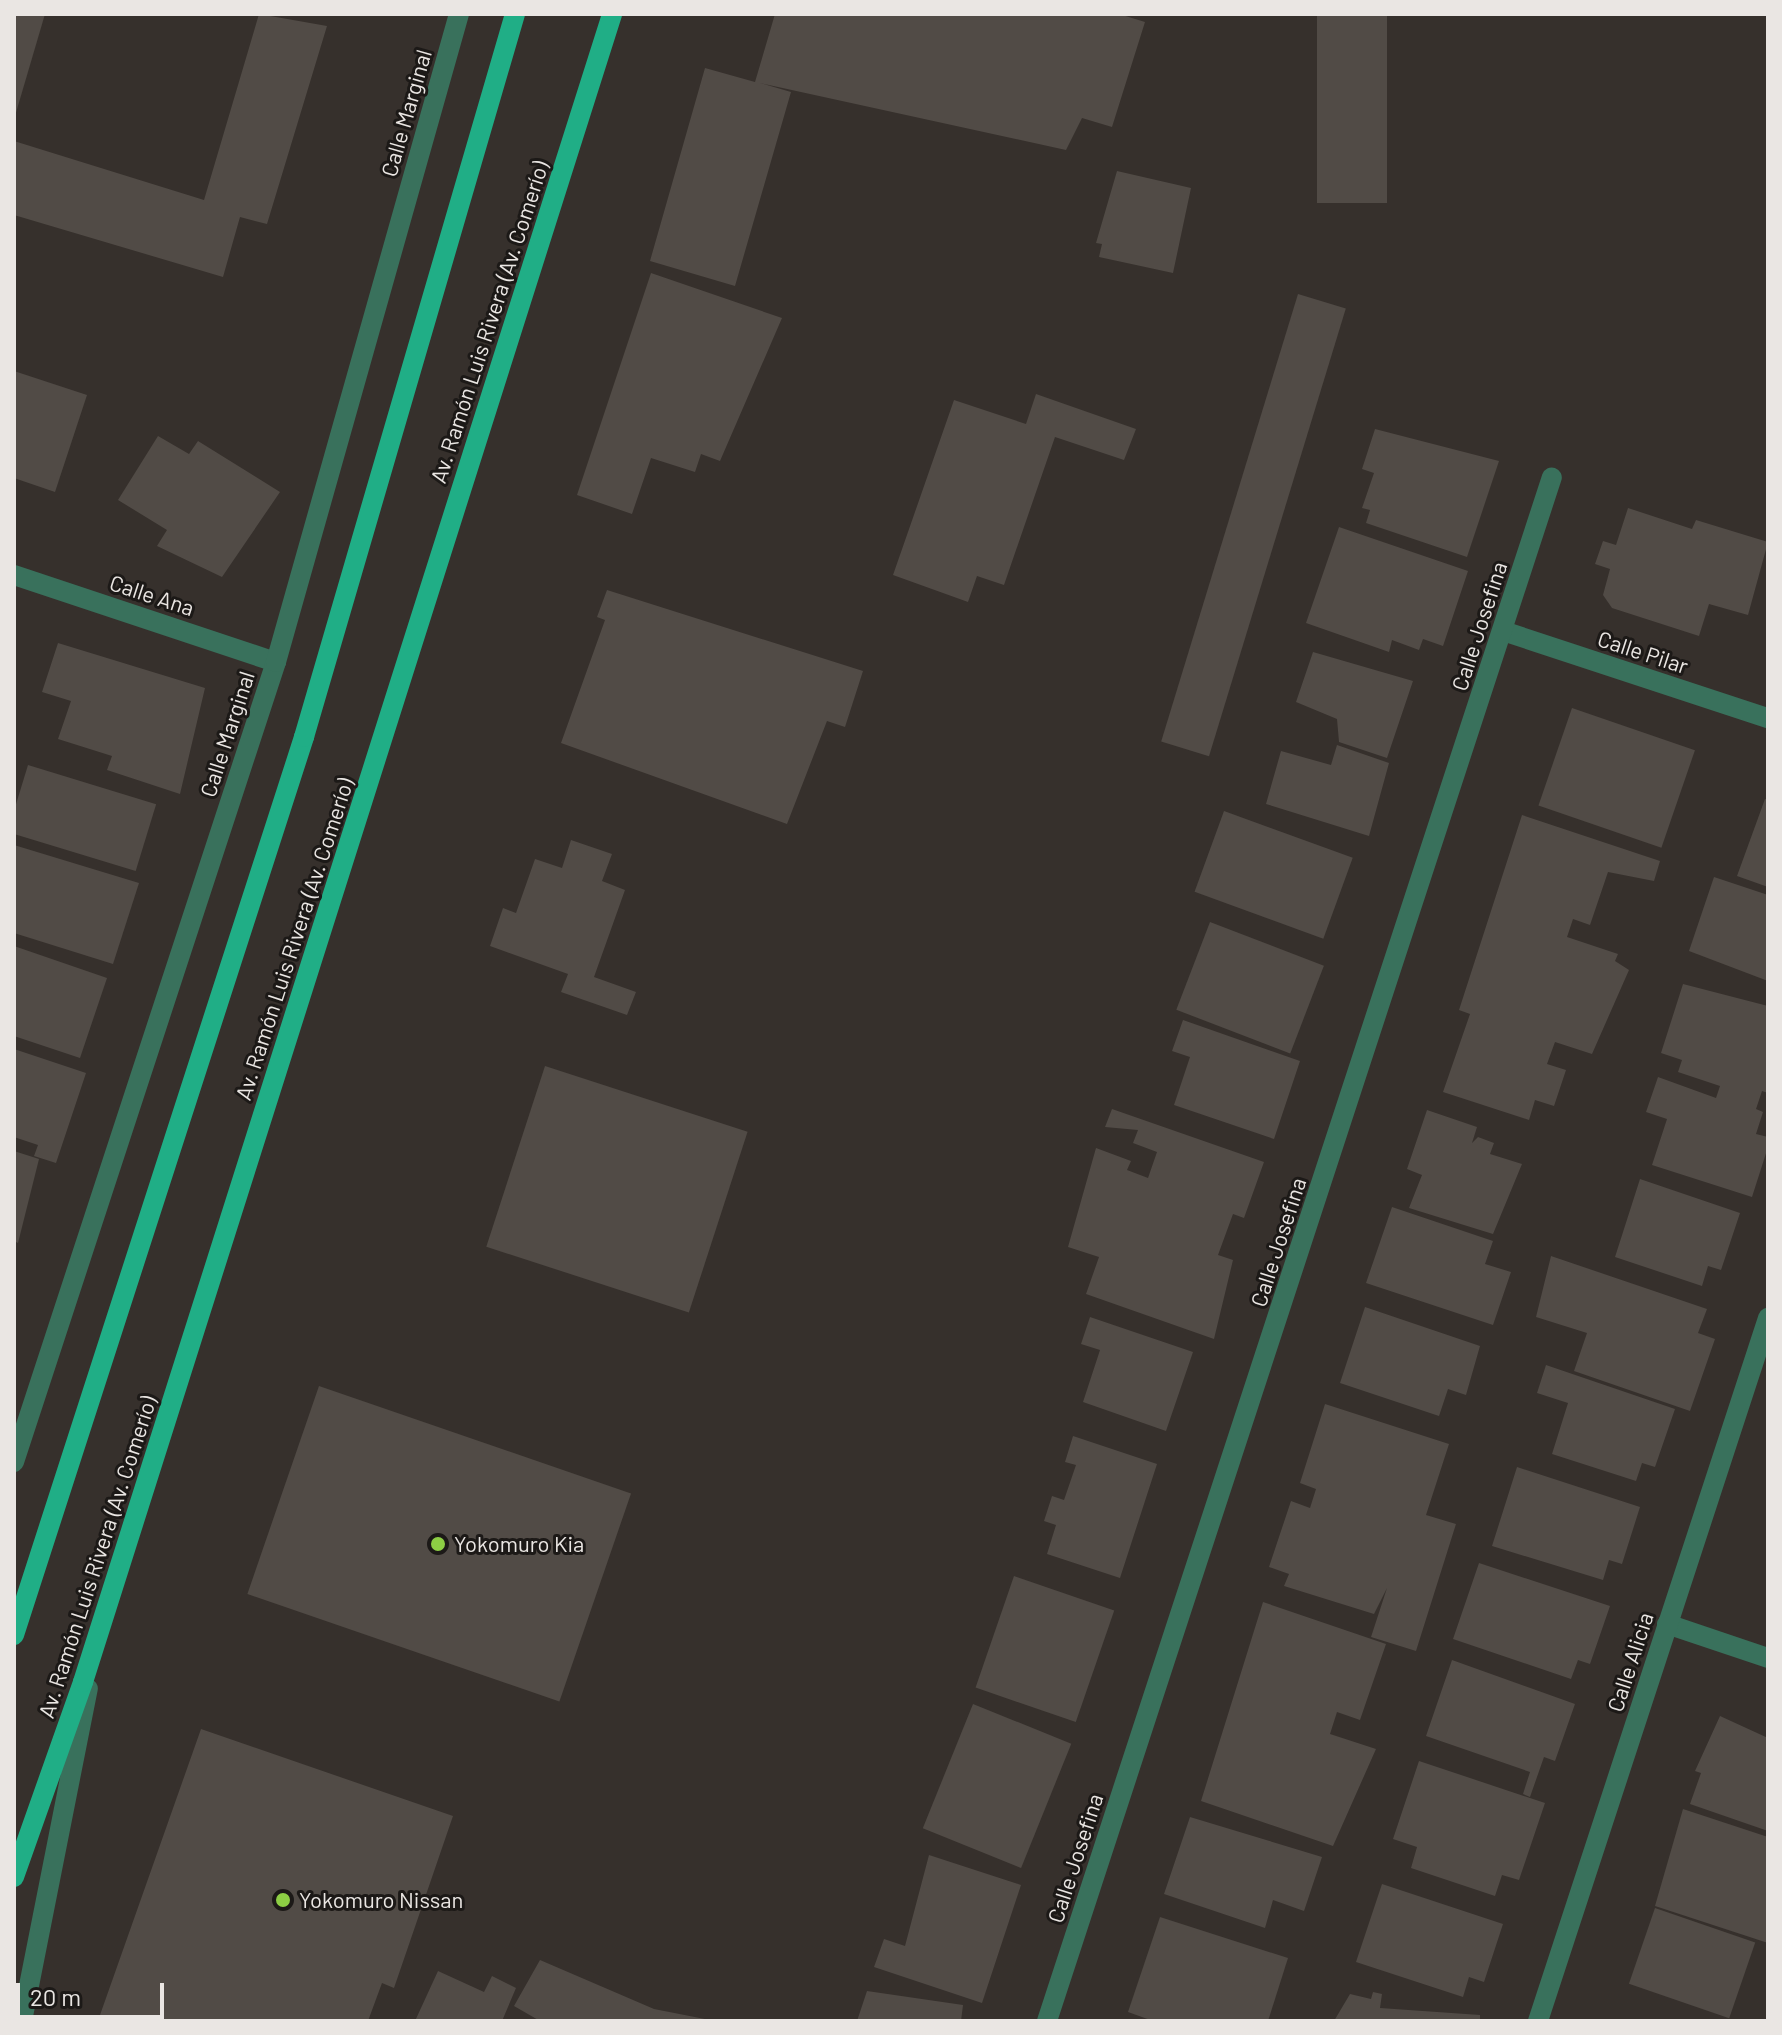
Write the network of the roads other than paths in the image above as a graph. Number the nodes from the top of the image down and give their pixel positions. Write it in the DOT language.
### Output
graph roads {
  1 [pos="459,14"];
  2 [pos="515,14"];
  3 [pos="612,14"];
  4 [pos="1552,477"];
  5 [pos="14,575"];
  6 [pos="1503,631"];
  7 [pos="276,662"];
  8 [pos="1768,718"];
  9 [pos="1768,1318"];
  10 [pos="14,1462"];
  11 [pos="1667,1624"];
  12 [pos="14,1635"];
  13 [pos="98,1636"];
  14 [pos="1768,1658"];
  15 [pos="14,1877"];
  16 [pos="22,2021"];
  17 [pos="1047,2021"];
  18 [pos="1538,2021"];
  1 -- 7 [label="street, Calle Marginal"];
  2 -- 12 [label="main road"];
  3 -- 13 [label="main road, Av. Ramón Luis Rivera (Av. Comerío)"];
  4 -- 6 [label="street, Calle Josefina"];
  5 -- 7 [label="street, Calle Ana"];
  6 -- 8 [label="street, Calle Pilar"];
  6 -- 17 [label="street, Calle Josefina"];
  7 -- 10 [label="street, Calle Marginal"];
  9 -- 11 [label="street, Calle Alicia"];
  11 -- 14 [label="street"];
  11 -- 18 [label="street, Calle Alicia"];
  13 -- 15 [label="main road, Av. Ramón Luis Rivera (Av. Comerío)"];
  13 -- 16 [label="street"];
}
